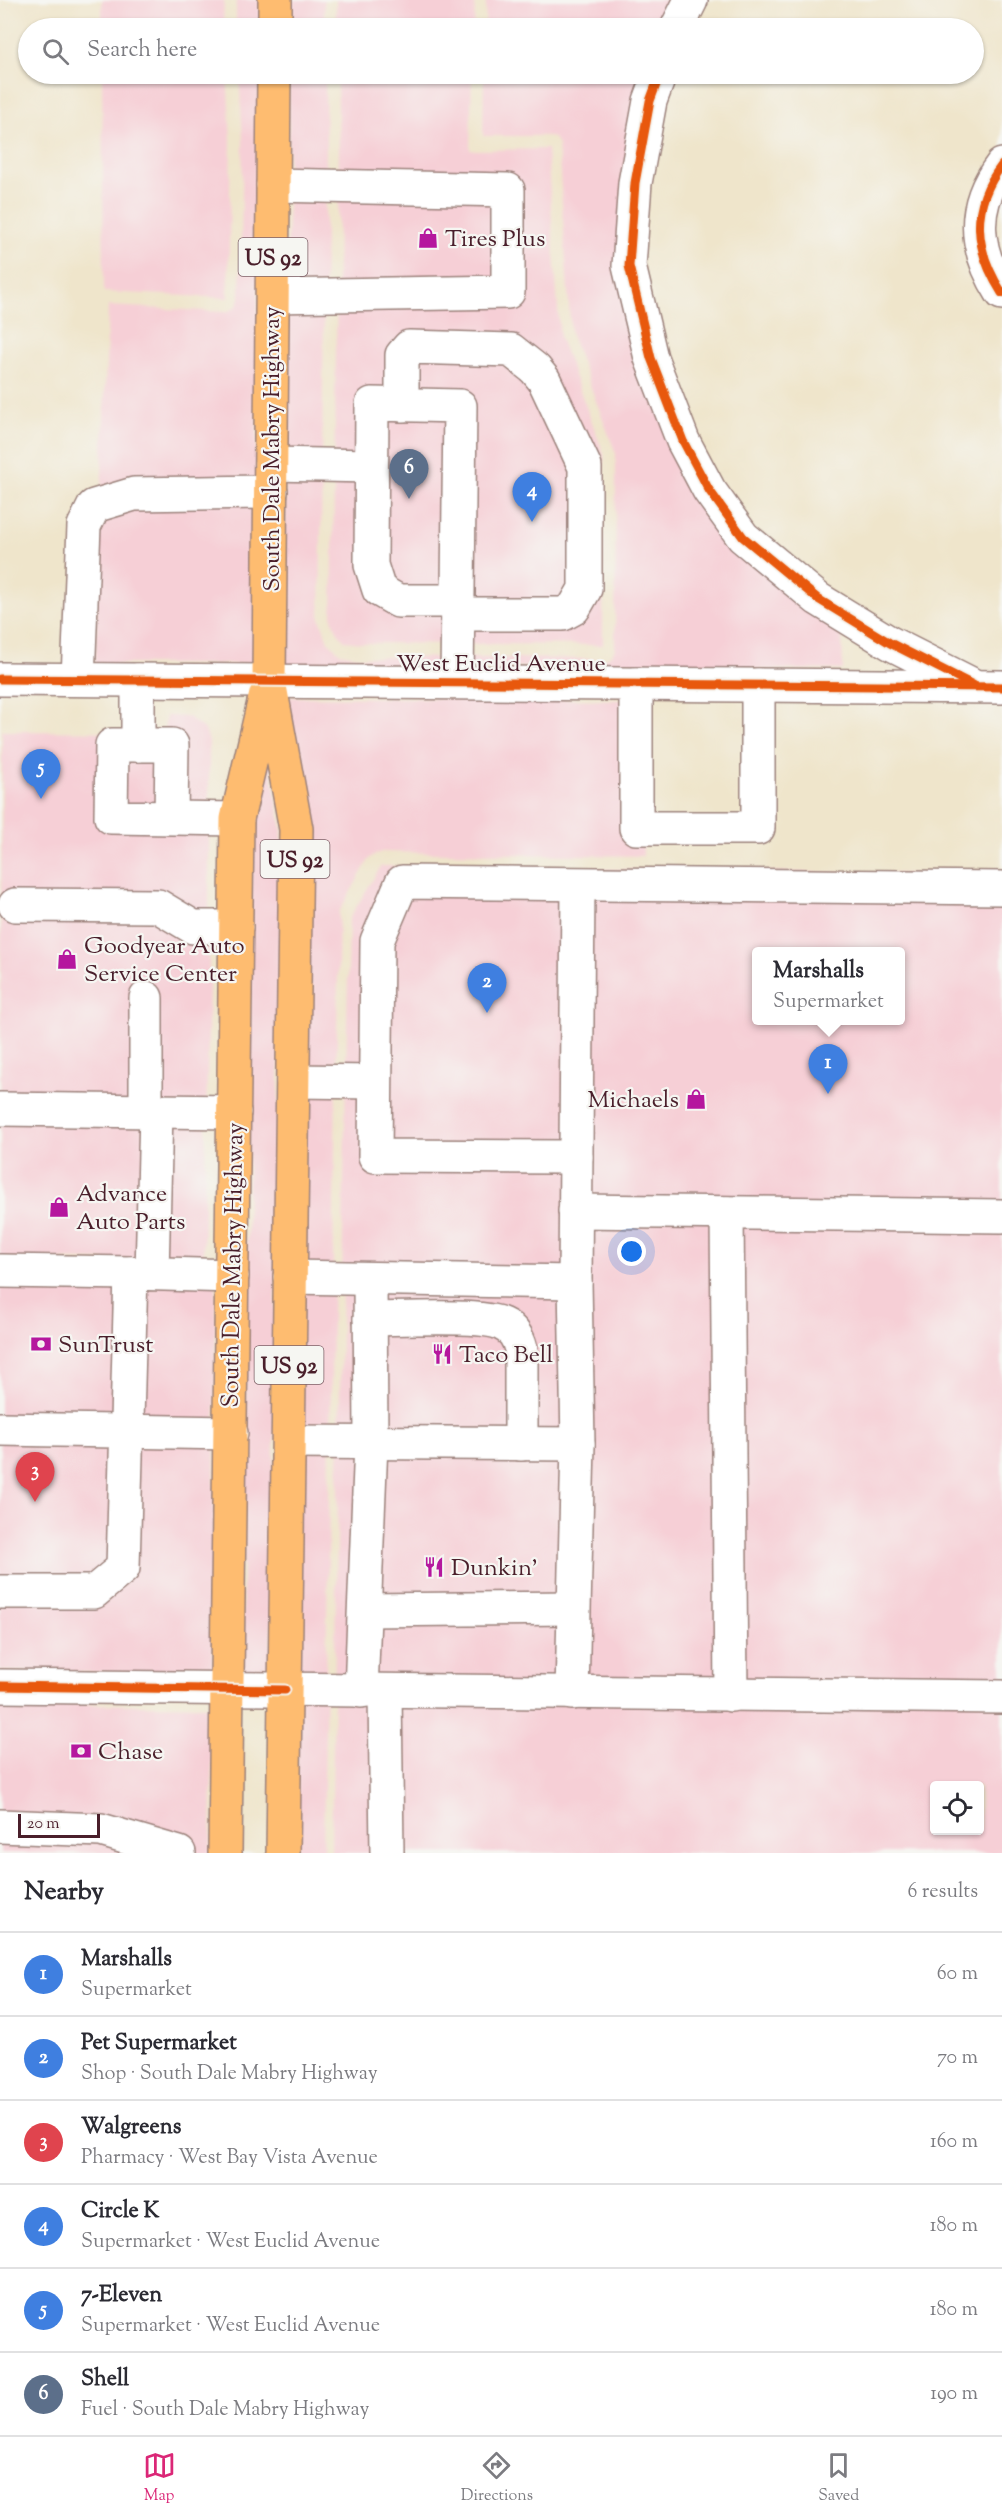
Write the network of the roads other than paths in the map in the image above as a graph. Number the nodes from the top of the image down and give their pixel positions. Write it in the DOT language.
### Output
graph roads {
  1 [pos="275,0"];
  2 [pos="692,0"];
  3 [pos="275,18"];
  4 [pos="682,18"];
  5 [pos="274,84"];
  6 [pos="656,84"];
  7 [pos="1002,165"];
  8 [pos="273,185"];
  9 [pos="1002,293"];
  10 [pos="273,296"];
  11 [pos="402,405"];
  12 [pos="371,466"];
  13 [pos="272,478"];
  14 [pos="458,608"];
  15 [pos="0,679"];
  16 [pos="78,679"];
  17 [pos="138,680"];
  18 [pos="269,681"];
  19 [pos="457,682"];
  20 [pos="636,684"];
  21 [pos="758,685"];
  22 [pos="989,687"];
  23 [pos="138,745"];
  24 [pos="171,818"];
  25 [pos="237,819"];
  26 [pos="578,885"];
  27 [pos="1002,888"];
  28 [pos="15,905"];
  29 [pos="236,927"];
  30 [pos="146,998"];
  31 [pos="293,1081"];
  32 [pos="375,1082"];
  33 [pos="0,1109"];
  34 [pos="151,1111"];
  35 [pos="234,1112"];
  36 [pos="576,1157"];
  37 [pos="575,1211"];
  38 [pos="727,1213"];
  39 [pos="1002,1216"];
  40 [pos="0,1271"];
  41 [pos="141,1273"];
  42 [pos="232,1276"];
  43 [pos="290,1277"];
  44 [pos="370,1278"];
  45 [pos="575,1282"];
  46 [pos="370,1319"];
  47 [pos="0,1429"];
  48 [pos="127,1432"];
  49 [pos="231,1433"];
  50 [pos="289,1442"];
  51 [pos="371,1443"];
  52 [pos="521,1444"];
  53 [pos="578,1444"];
  54 [pos="0,1592"];
  55 [pos="572,1608"];
  56 [pos="365,1610"];
  57 [pos="0,1686"];
  58 [pos="227,1690"];
  59 [pos="285,1690"];
  60 [pos="374,1691"];
  61 [pos="572,1693"];
  62 [pos="731,1695"];
  63 [pos="1002,1697"];
  64 [pos="0,1826"];
  65 [pos="179,1853"];
  66 [pos="225,1853"];
  67 [pos="283,1853"];
  68 [pos="387,1853"];
  1 -- 3 [label="main road"];
  2 -- 4 [label="street"];
  5 -- 8 [label="main road, South Dale Mabry Highway / US 92"];
  6 -- 22 [label="street"];
  7 -- 9 [label="street"];
  8 -- 10 [label="main road, South Dale Mabry Highway / US 92"];
  8 -- 10 [label="street"];
  10 -- 13 [label="main road, South Dale Mabry Highway / US 92"];
  11 -- 12 [label="street"];
  11 -- 14 [label="street"];
  11 -- 14 [label="street"];
  12 -- 13 [label="street"];
  12 -- 14 [label="street"];
  13 -- 16 [label="street"];
  13 -- 18 [label="main road, South Dale Mabry Highway / US 92"];
  14 -- 19 [label="street"];
  15 -- 16 [label="street, West Euclid Avenue"];
  16 -- 17 [label="street, West Euclid Avenue"];
  17 -- 18 [label="street, West Euclid Avenue"];
  17 -- 23 [label="street"];
  18 -- 19 [label="street, West Euclid Avenue"];
  18 -- 25 [label="main road, South Dale Mabry Highway / US 92"];
  18 -- 31 [label="main road, South Dale Mabry Highway / US 92"];
  19 -- 20 [label="street, West Euclid Avenue"];
  20 -- 21 [label="street, West Euclid Avenue"];
  20 -- 21 [label="street"];
  21 -- 22 [label="street, West Euclid Avenue"];
  23 -- 24 [label="street"];
  23 -- 24 [label="street"];
  24 -- 25 [label="street"];
  25 -- 29 [label="main road, South Dale Mabry Highway / US 92"];
  26 -- 27 [label="street"];
  26 -- 32 [label="street"];
  26 -- 36 [label="street"];
  28 -- 29 [label="street"];
  29 -- 35 [label="main road, South Dale Mabry Highway / US 92"];
  30 -- 34 [label="street"];
  31 -- 32 [label="street"];
  31 -- 43 [label="main road, South Dale Mabry Highway / US 92"];
  32 -- 36 [label="street"];
  33 -- 34 [label="street"];
  34 -- 35 [label="street"];
  34 -- 41 [label="street"];
  35 -- 42 [label="main road, South Dale Mabry Highway / US 92"];
  36 -- 37 [label="street"];
  37 -- 38 [label="street"];
  37 -- 45 [label="street"];
  38 -- 39 [label="street"];
  38 -- 62 [label="street"];
  40 -- 41 [label="street"];
  41 -- 42 [label="street"];
  41 -- 48 [label="street"];
  42 -- 49 [label="main road, South Dale Mabry Highway / US 92"];
  43 -- 44 [label="street"];
  43 -- 50 [label="main road, South Dale Mabry Highway / US 92"];
  44 -- 45 [label="street"];
  44 -- 46 [label="street"];
  45 -- 53 [label="street"];
  46 -- 51 [label="street"];
  46 -- 52 [label="street"];
  47 -- 48 [label="street"];
  48 -- 49 [label="street"];
  48 -- 54 [label="street"];
  49 -- 58 [label="main road, South Dale Mabry Highway / US 92"];
  50 -- 51 [label="street"];
  50 -- 59 [label="main road, South Dale Mabry Highway / US 92"];
  51 -- 52 [label="street"];
  51 -- 56 [label="street"];
  52 -- 53 [label="street"];
  53 -- 55 [label="street"];
  55 -- 56 [label="street"];
  55 -- 61 [label="street"];
  56 -- 60 [label="street"];
  57 -- 58 [label="street"];
  58 -- 59 [label="street"];
  58 -- 66 [label="main road, South Dale Mabry Highway / US 92"];
  59 -- 60 [label="street"];
  59 -- 67 [label="main road, South Dale Mabry Highway / US 92"];
  60 -- 61 [label="street"];
  60 -- 68 [label="street"];
  61 -- 62 [label="street"];
  62 -- 63 [label="street"];
  64 -- 65 [label="street"];
}
